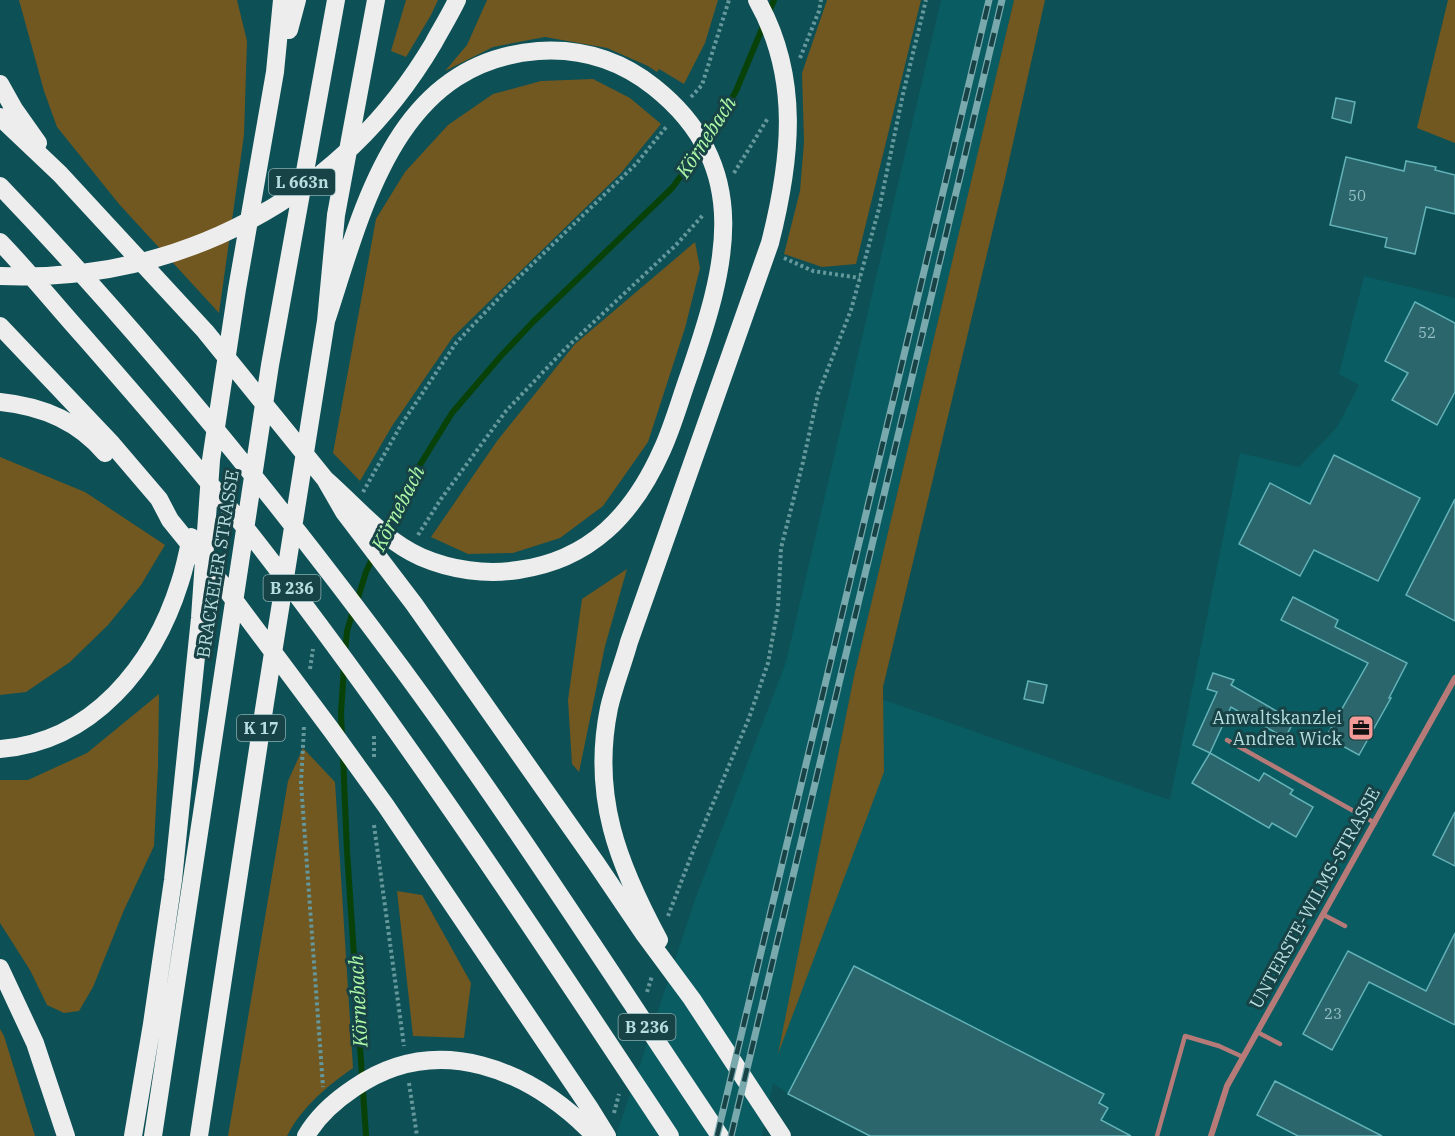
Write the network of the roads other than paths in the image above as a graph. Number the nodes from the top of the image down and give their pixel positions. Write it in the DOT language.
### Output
graph roads {
  1 [pos="282,0"];
  2 [pos="297,0"];
  3 [pos="336,0"];
  4 [pos="376,0"];
  5 [pos="457,0"];
  6 [pos="757,0"];
  7 [pos="275,72"];
  8 [pos="0,84"];
  9 [pos="0,117"];
  10 [pos="60,174"];
  11 [pos="0,186"];
  12 [pos="0,242"];
  13 [pos="0,276"];
  14 [pos="326,321"];
  15 [pos="0,326"];
  16 [pos="270,365"];
  17 [pos="0,402"];
  18 [pos="211,460"];
  19 [pos="325,479"];
  20 [pos="170,520"];
  21 [pos="1455,678"];
  22 [pos="1227,740"];
  23 [pos="0,749"];
  24 [pos="1376,823"];
  25 [pos="1323,915"];
  26 [pos="1344,926"];
  27 [pos="0,968"];
  28 [pos="692,999"];
  29 [pos="1257,1032"];
  30 [pos="1280,1044"];
  31 [pos="1243,1057"];
  32 [pos="66,1136"];
  33 [pos="133,1136"];
  34 [pos="153,1136"];
  35 [pos="199,1136"];
  36 [pos="306,1136"];
  37 [pos="596,1136"];
  38 [pos="607,1136"];
  39 [pos="670,1136"];
  40 [pos="720,1136"];
  41 [pos="782,1136"];
  42 [pos="1157,1136"];
  43 [pos="1211,1136"];
  1 -- 7 [label="highway"];
  2 -- 7 [label="highway"];
  3 -- 16 [label="highway, BRACKELER STRASSE / L 663n"];
  4 -- 14 [label="highway, L 663n"];
  5 -- 13 [label="highway"];
  6 -- 28 [label="highway"];
  7 -- 18 [label="highway"];
  8 -- 10 [label="highway"];
  9 -- 10 [label="highway"];
  10 -- 19 [label="highway"];
  11 -- 40 [label="highway, B 236"];
  12 -- 39 [label="highway, B 236"];
  14 -- 19 [label="highway"];
  14 -- 35 [label="highway, K 17"];
  15 -- 20 [label="highway"];
  16 -- 34 [label="highway, BRACKELER STRASSE / K 17"];
  17 -- 20 [label="highway"];
  18 -- 23 [label="highway"];
  18 -- 33 [label="highway"];
  19 -- 28 [label="highway"];
  20 -- 38 [label="highway"];
  21 -- 24 [label="street, UNTERSTE-WILMS-STRASSE"];
  22 -- 24 [label="lane"];
  24 -- 25 [label="street, UNTERSTE-WILMS-STRASSE"];
  25 -- 26 [label="lane"];
  25 -- 29 [label="street, UNTERSTE-WILMS-STRASSE"];
  27 -- 32 [label="highway"];
  28 -- 41 [label="highway"];
  29 -- 30 [label="lane"];
  29 -- 31 [label="street, UNTERSTE-WILMS-STRASSE"];
  31 -- 42 [label="lane"];
  31 -- 43 [label="street, UNTERSTE-WILMS-STRASSE"];
  36 -- 37 [label="highway"];
}
